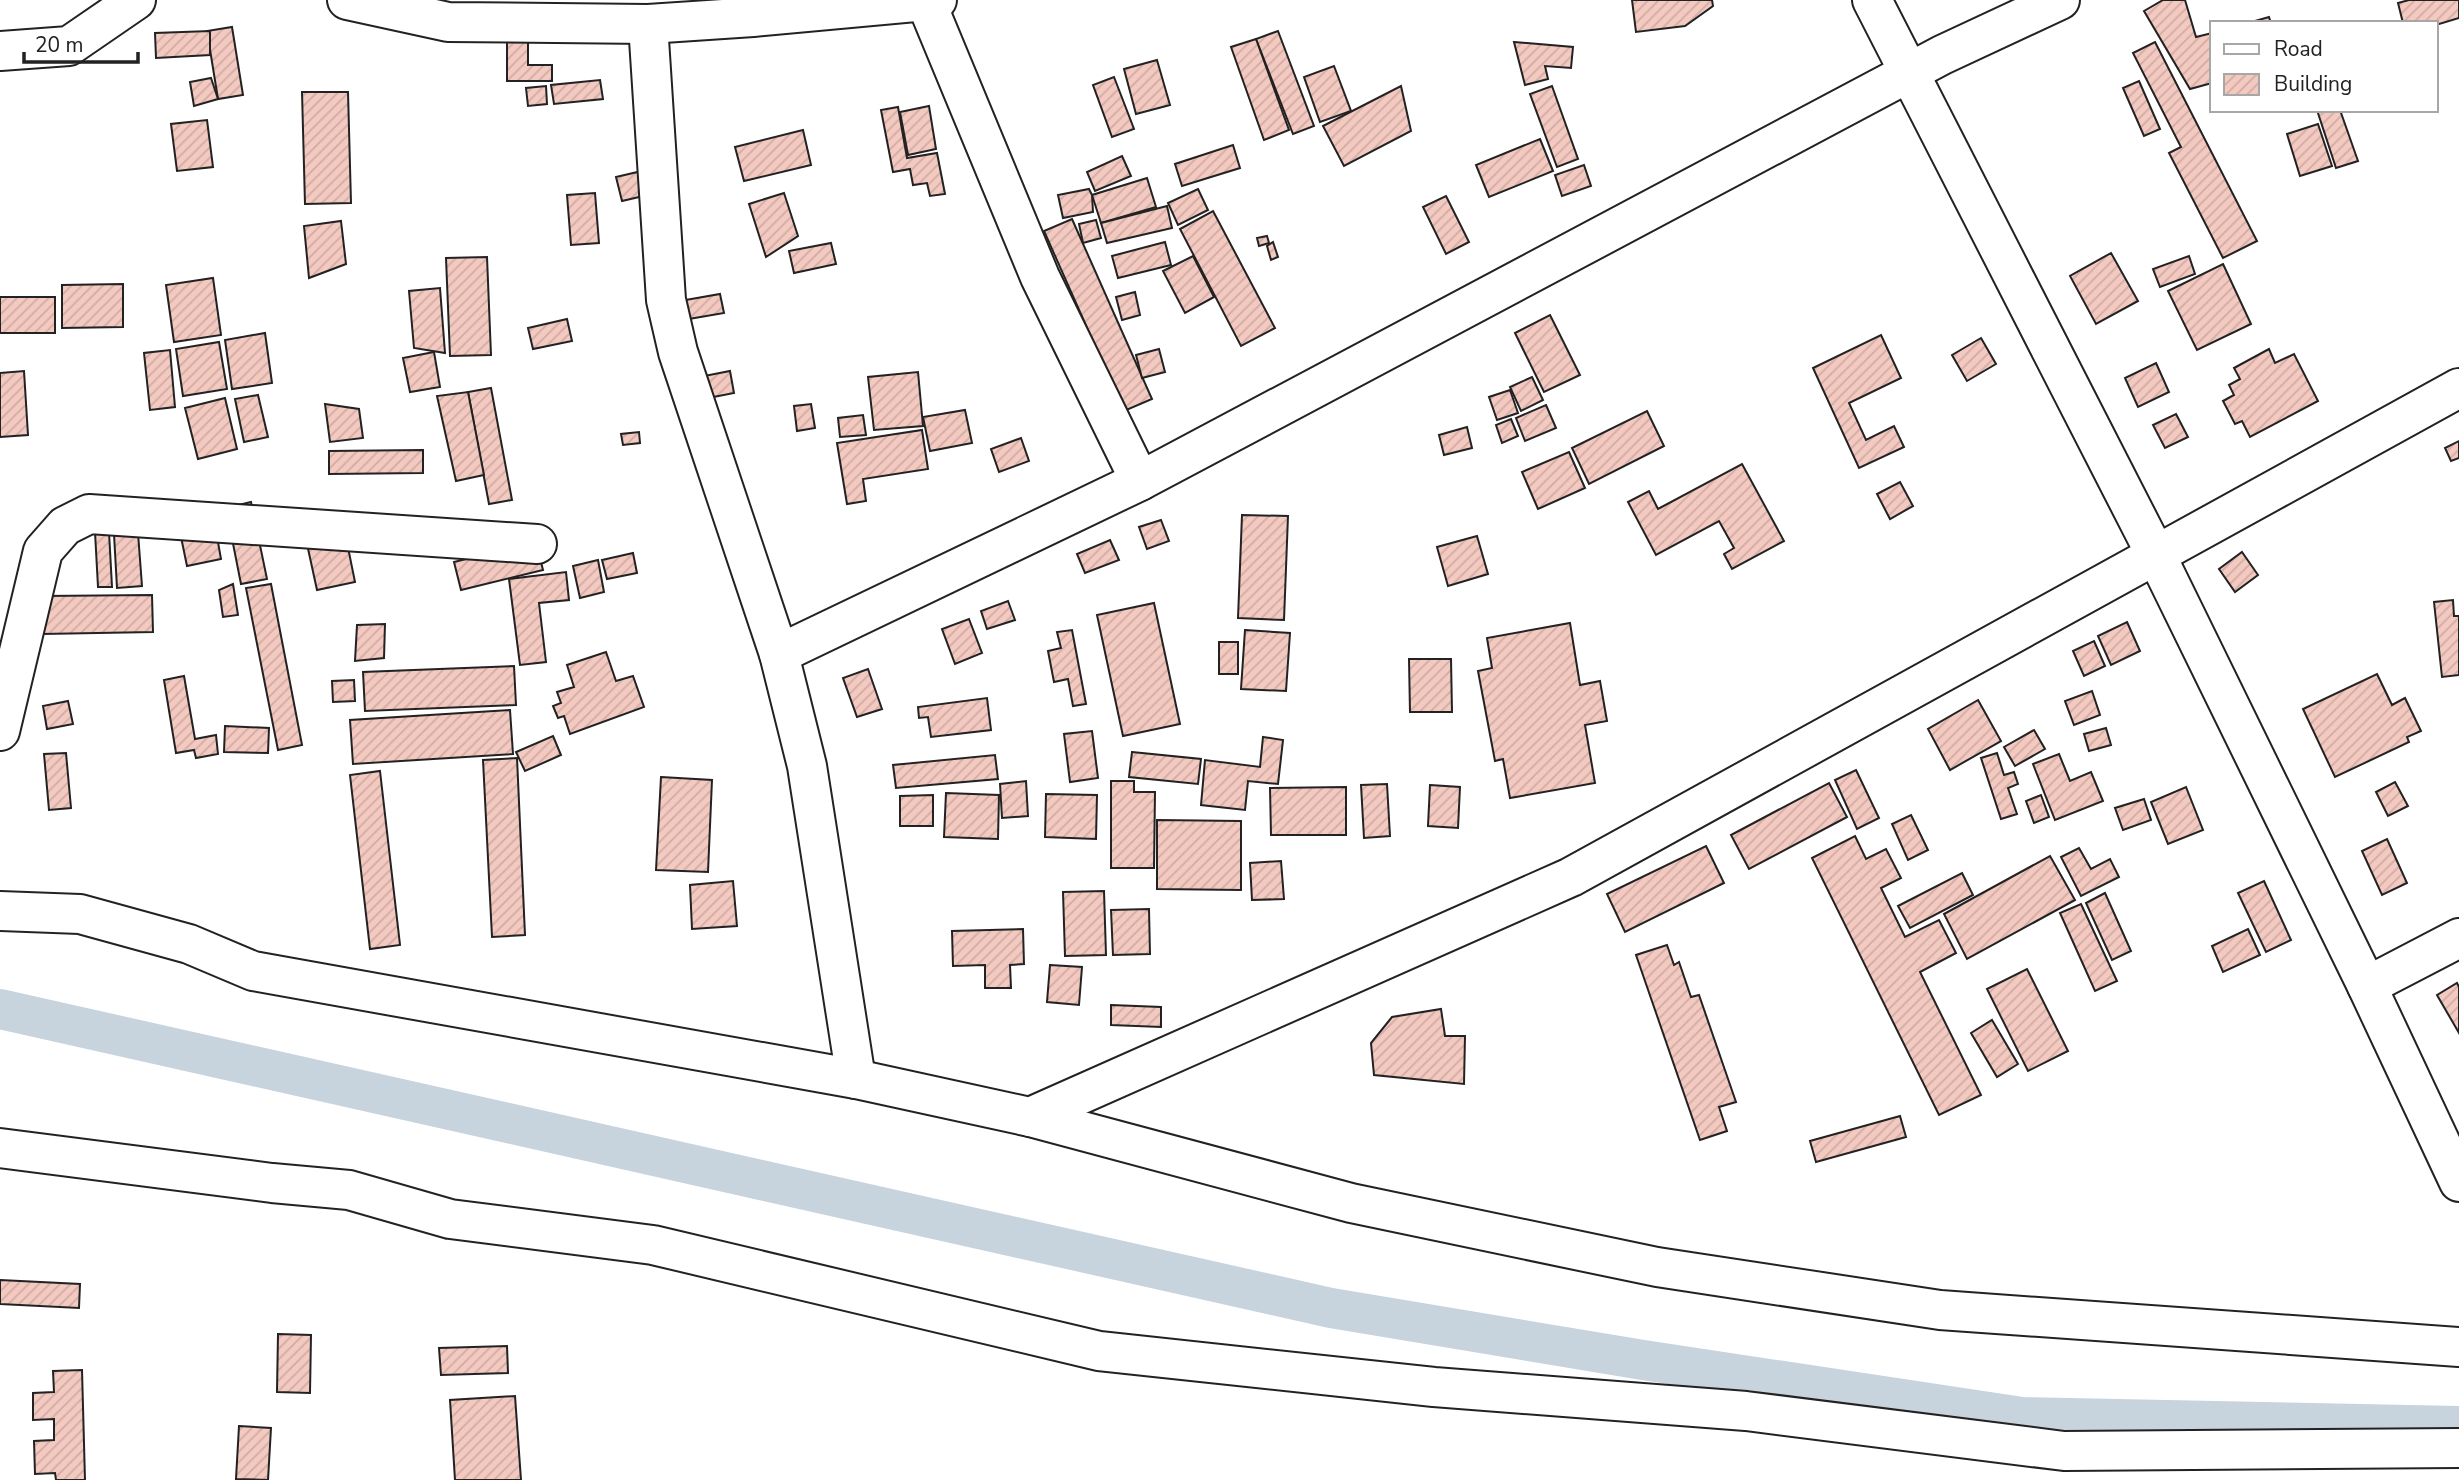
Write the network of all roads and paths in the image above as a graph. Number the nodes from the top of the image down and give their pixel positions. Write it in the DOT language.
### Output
graph roads {
  1 [pos="136,0"];
  2 [pos="347,0"];
  3 [pos="1872,0"];
  4 [pos="2060,0"];
  5 [pos="932,1"];
  6 [pos="648,24"];
  7 [pos="0,51"];
  8 [pos="1909,73"];
  9 [pos="2459,388"];
  10 [pos="1140,481"];
  11 [pos="537,544"];
  12 [pos="2155,555"];
  13 [pos="779,654"];
  14 [pos="0,731"];
  15 [pos="0,911"];
  16 [pos="2459,938"];
  17 [pos="2367,986"];
  18 [pos="856,1079"];
  19 [pos="1030,1117"];
  20 [pos="0,1148"];
  21 [pos="2459,1182"];
  22 [pos="2459,1347"];
  23 [pos="2459,1448"];
  1 -- 7 [label="street"];
  2 -- 6 [label="street"];
  3 -- 8 [label="street"];
  4 -- 8 [label="street"];
  5 -- 6 [label="street"];
  5 -- 10 [label="street"];
  6 -- 13 [label="street"];
  8 -- 10 [label="street"];
  8 -- 12 [label="street"];
  9 -- 12 [label="street"];
  10 -- 13 [label="street"];
  11 -- 14 [label="street"];
  12 -- 17 [label="street"];
  12 -- 19 [label="street"];
  13 -- 18 [label="street"];
  15 -- 18 [label="street"];
  16 -- 17 [label="street"];
  17 -- 21 [label="street"];
  18 -- 19 [label="street"];
  19 -- 22 [label="street"];
  20 -- 23 [label="street"];
}
